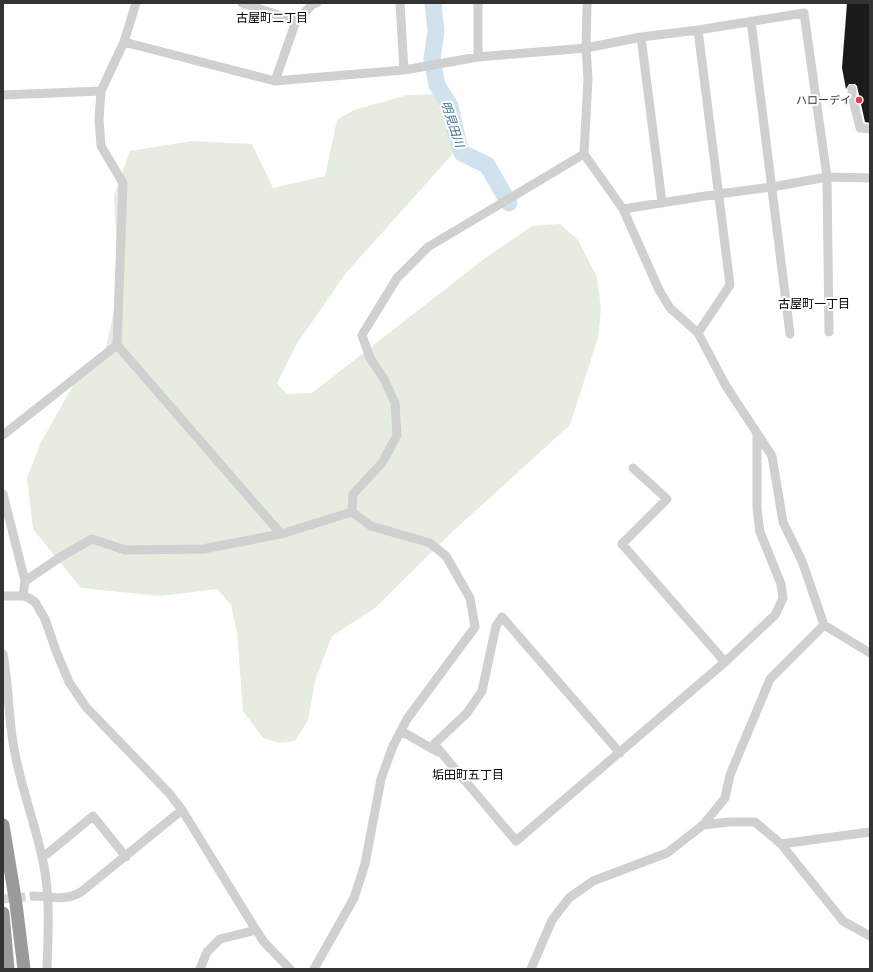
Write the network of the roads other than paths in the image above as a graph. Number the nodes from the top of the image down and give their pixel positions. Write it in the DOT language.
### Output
graph roads {
  1 [pos="136,3"];
  2 [pos="242,3"];
  3 [pos="317,3"];
  4 [pos="400,3"];
  5 [pos="478,3"];
  6 [pos="587,3"];
  7 [pos="296,20"];
  8 [pos="751,21"];
  9 [pos="698,30"];
  10 [pos="641,37"];
  11 [pos="124,42"];
  12 [pos="586,48"];
  13 [pos="478,57"];
  14 [pos="404,70"];
  15 [pos="275,81"];
  16 [pos="852,89"];
  17 [pos="101,91"];
  18 [pos="3,95"];
  19 [pos="870,129"];
  20 [pos="584,154"];
  21 [pos="827,177"];
  22 [pos="870,178"];
  23 [pos="772,187"];
  24 [pos="718,194"];
  25 [pos="662,202"];
  26 [pos="623,209"];
  27 [pos="829,332"];
  28 [pos="698,334"];
  29 [pos="790,334"];
  30 [pos="117,345"];
  31 [pos="757,434"];
  32 [pos="3,435"];
  33 [pos="633,468"];
  34 [pos="3,494"];
  35 [pos="352,512"];
  36 [pos="281,534"];
  37 [pos="25,581"];
  38 [pos="3,596"];
  39 [pos="23,596"];
  40 [pos="824,625"];
  41 [pos="870,653"];
  42 [pos="3,654"];
  43 [pos="725,662"];
  44 [pos="401,731"];
  45 [pos="620,753"];
  46 [pos="443,755"];
  47 [pos="182,810"];
  48 [pos="3,825"];
  49 [pos="703,825"];
  50 [pos="870,832"];
  51 [pos="781,844"];
  52 [pos="46,854"];
  53 [pos="126,856"];
  54 [pos="34,896"];
  55 [pos="48,897"];
  56 [pos="3,914"];
  57 [pos="256,930"];
  58 [pos="870,936"];
  59 [pos="8,969"];
  60 [pos="24,969"];
  61 [pos="47,969"];
  62 [pos="200,969"];
  63 [pos="290,969"];
  64 [pos="314,969"];
  65 [pos="531,969"];
  1 -- 11 [label="street"];
  2 -- 7 [label="street"];
  3 -- 7 [label="street"];
  4 -- 14 [label="street"];
  5 -- 13 [label="street"];
  6 -- 12 [label="street"];
  7 -- 15 [label="street"];
  8 -- 9 [label="street"];
  8 -- 21 [label="street"];
  8 -- 23 [label="street"];
  9 -- 10 [label="street"];
  9 -- 24 [label="street"];
  10 -- 12 [label="street"];
  10 -- 25 [label="street"];
  11 -- 15 [label="street"];
  11 -- 17 [label="street"];
  12 -- 13 [label="street"];
  12 -- 20 [label="street"];
  13 -- 14 [label="street"];
  14 -- 15 [label="street"];
  16 -- 19 [label="street"];
  17 -- 18 [label="street"];
  17 -- 30 [label="street"];
  20 -- 26 [label="street"];
  20 -- 35 [label="street"];
  21 -- 22 [label="street"];
  21 -- 23 [label="street"];
  21 -- 27 [label="street"];
  23 -- 24 [label="street"];
  23 -- 29 [label="street"];
  24 -- 25 [label="street"];
  24 -- 28 [label="street"];
  25 -- 26 [label="street"];
  26 -- 28 [label="street"];
  28 -- 31 [label="street"];
  30 -- 32 [label="street"];
  30 -- 36 [label="street"];
  31 -- 40 [label="street"];
  31 -- 43 [label="street"];
  33 -- 43 [label="street"];
  34 -- 37 [label="street"];
  35 -- 36 [label="street"];
  35 -- 44 [label="street"];
  36 -- 37 [label="street"];
  37 -- 39 [label="street"];
  38 -- 39 [label="street"];
  39 -- 47 [label="street"];
  40 -- 41 [label="street"];
  40 -- 49 [label="street"];
  42 -- 55 [label="street"];
  43 -- 45 [label="street"];
  44 -- 46 [label="street"];
  44 -- 64 [label="street"];
  45 -- 46 [label="street"];
  45 -- 46 [label="street"];
  47 -- 53 [label="street"];
  47 -- 57 [label="street"];
  48 -- 60 [label="highway"];
  49 -- 51 [label="street"];
  49 -- 65 [label="street"];
  50 -- 51 [label="street"];
  51 -- 58 [label="street"];
  52 -- 53 [label="street"];
  53 -- 55 [label="street"];
  54 -- 55 [label="street"];
  55 -- 61 [label="street"];
  56 -- 59 [label="highway"];
  57 -- 62 [label="street"];
  57 -- 63 [label="street"];
}
